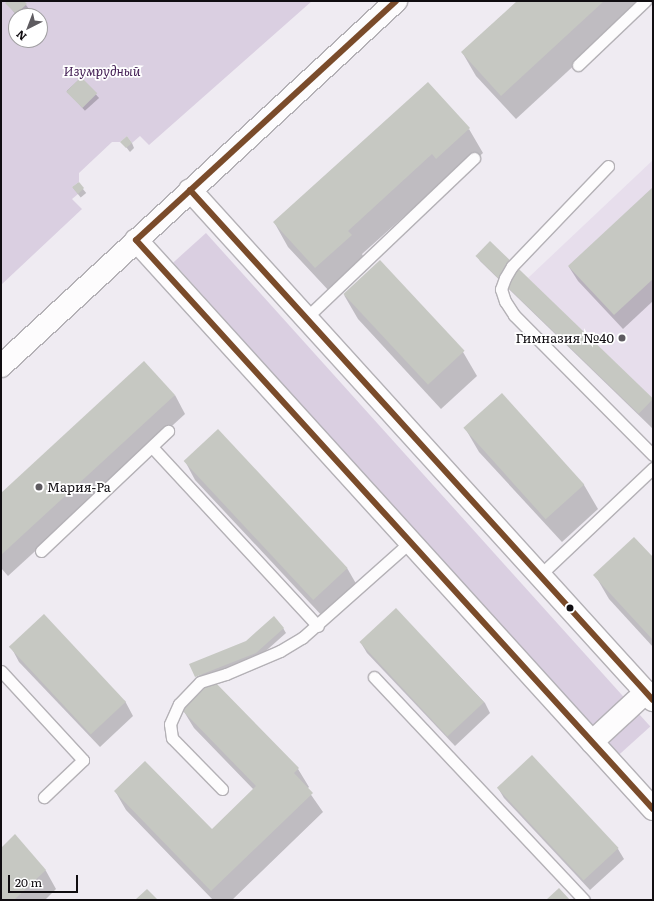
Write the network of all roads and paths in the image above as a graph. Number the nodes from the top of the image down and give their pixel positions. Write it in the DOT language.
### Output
graph roads {
  1 [pos="396,1"];
  2 [pos="645,1"];
  3 [pos="578,65"];
  4 [pos="474,158"];
  5 [pos="608,166"];
  6 [pos="190,190"];
  7 [pos="136,240"];
  8 [pos="306,318"];
  9 [pos="1,366"];
  10 [pos="168,431"];
  11 [pos="152,447"];
  12 [pos="653,455"];
  13 [pos="653,468"];
  14 [pos="410,542"];
  15 [pos="41,551"];
  16 [pos="540,575"];
  17 [pos="318,626"];
  18 [pos="1,671"];
  19 [pos="374,677"];
  20 [pos="650,696"];
  21 [pos="592,742"];
  22 [pos="222,789"];
  23 [pos="44,797"];
  24 [pos="653,809"];
  25 [pos="584,900"];
  1 -- 6 [label="street"];
  2 -- 3 [label="lane"];
  4 -- 8 [label="lane"];
  5 -- 12 [label="lane"];
  6 -- 7 [label="street"];
  6 -- 8 [label="street"];
  7 -- 9 [label="street"];
  7 -- 14 [label="street"];
  8 -- 16 [label="street"];
  10 -- 11 [label="lane"];
  11 -- 15 [label="lane"];
  11 -- 17 [label="lane"];
  13 -- 16 [label="lane"];
  14 -- 17 [label="lane"];
  14 -- 21 [label="street"];
  16 -- 20 [label="street"];
  17 -- 22 [label="lane"];
  18 -- 23 [label="lane"];
  19 -- 25 [label="lane"];
  20 -- 21 [label="street"];
  21 -- 24 [label="street"];
}
